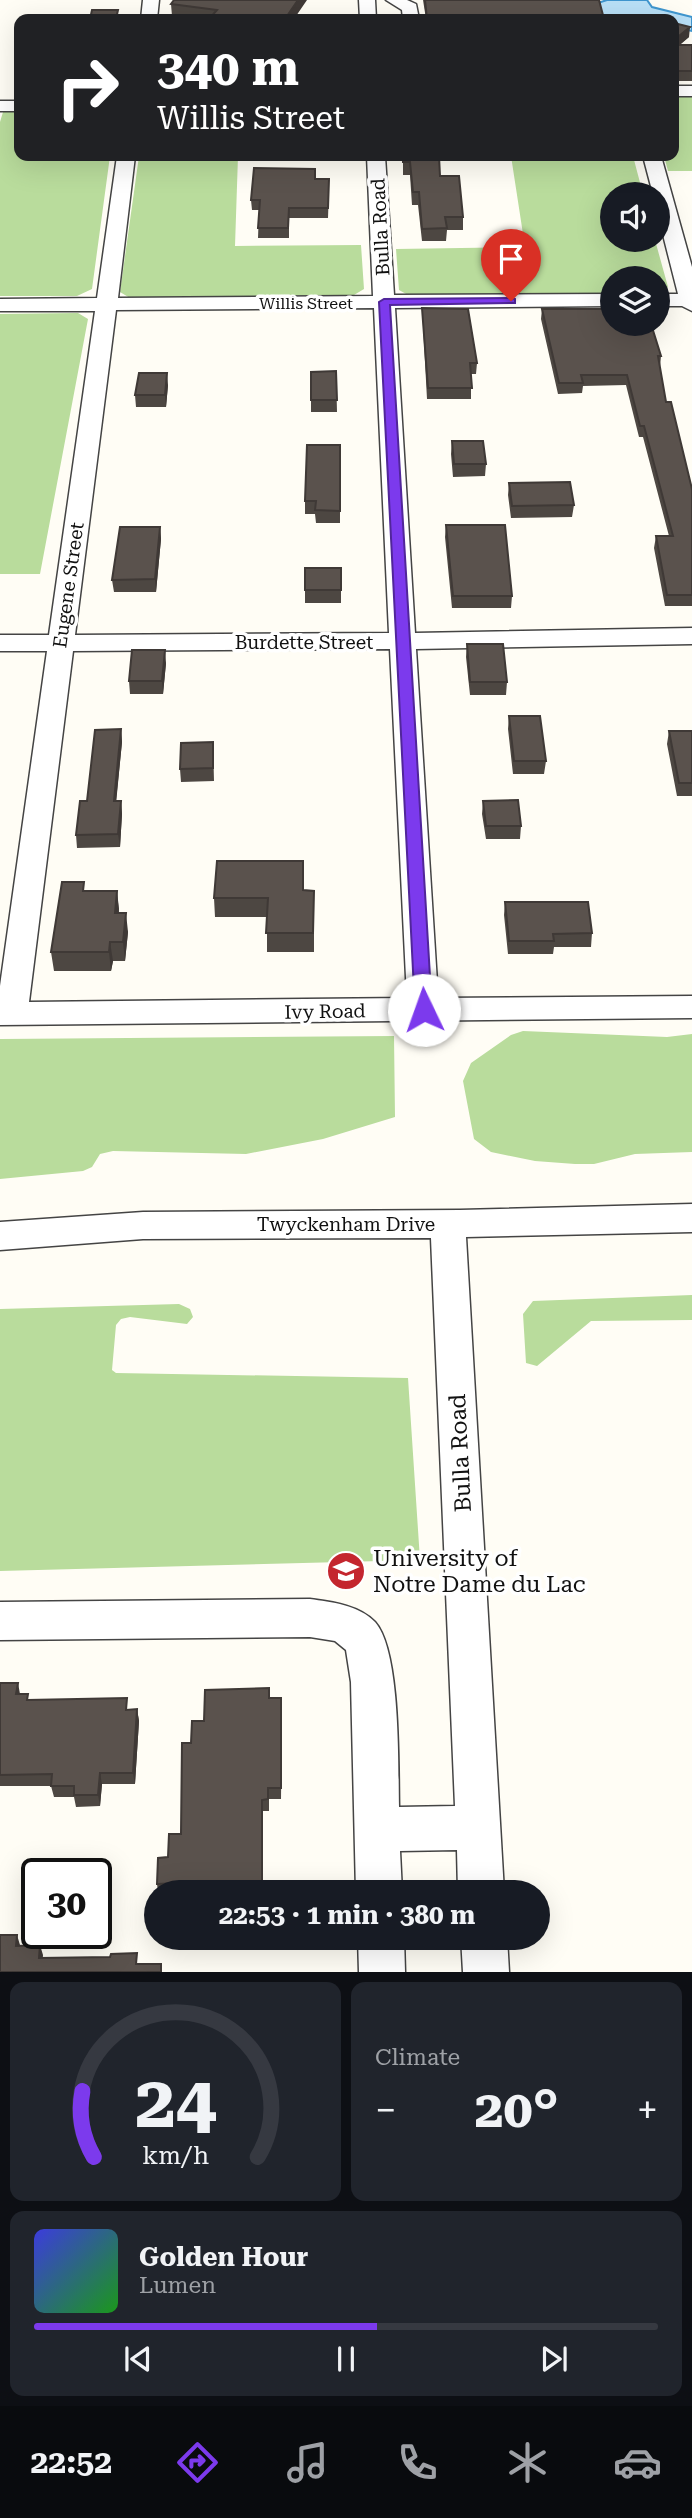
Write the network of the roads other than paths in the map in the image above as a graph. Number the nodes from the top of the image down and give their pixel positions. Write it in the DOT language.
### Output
graph roads {
  1 [pos="394,0"];
  2 [pos="411,14"];
  3 [pos="126,161"];
  4 [pos="376,161"];
  5 [pos="653,161"];
  6 [pos="600,300"];
  7 [pos="670,300"];
  8 [pos="691,301"];
  9 [pos="384,302"];
  10 [pos="106,304"];
  11 [pos="0,305"];
  12 [pos="692,636"];
  13 [pos="60,642"];
  14 [pos="403,642"];
  15 [pos="0,643"];
  16 [pos="692,1007"];
  17 [pos="424,1010"];
  18 [pos="6,1014"];
  19 [pos="692,1218"];
  20 [pos="449,1224"];
  21 [pos="0,1236"];
  22 [pos="0,1621"];
  23 [pos="477,1826"];
  24 [pos="376,1830"];
  25 [pos="378,1880"];
  26 [pos="480,1880"];
  27 [pos="381,1950"];
  28 [pos="485,1950"];
  29 [pos="382,1972"];
  30 [pos="486,1972"];
  1 -- 2 [label="street"];
  3 -- 10 [label="street, Eugene Street"];
  4 -- 9 [label="street, Bulla Road"];
  5 -- 8 [label="street"];
  6 -- 9 [label="street, Willis Street"];
  7 -- 8 [label="street"];
  9 -- 10 [label="street, Willis Street"];
  9 -- 14 [label="street, Bulla Road"];
  10 -- 11 [label="street, Willis Street"];
  10 -- 13 [label="street, Eugene Street"];
  12 -- 14 [label="street, Burdette Street"];
  13 -- 14 [label="street, Burdette Street"];
  13 -- 15 [label="street, Burdette Street"];
  13 -- 18 [label="street, Eugene Street"];
  14 -- 17 [label="street, Bulla Road"];
  16 -- 17 [label="street, Ivy Road"];
  17 -- 18 [label="street, Ivy Road"];
  19 -- 20 [label="street, Twyckenham Drive"];
  20 -- 21 [label="street, Twyckenham Drive"];
  20 -- 23 [label="street, Bulla Road"];
  22 -- 24 [label="street"];
  23 -- 24 [label="street"];
  23 -- 26 [label="street, Bulla Road"];
  24 -- 25 [label="street"];
  27 -- 29 [label="street"];
  28 -- 30 [label="street"];
}
